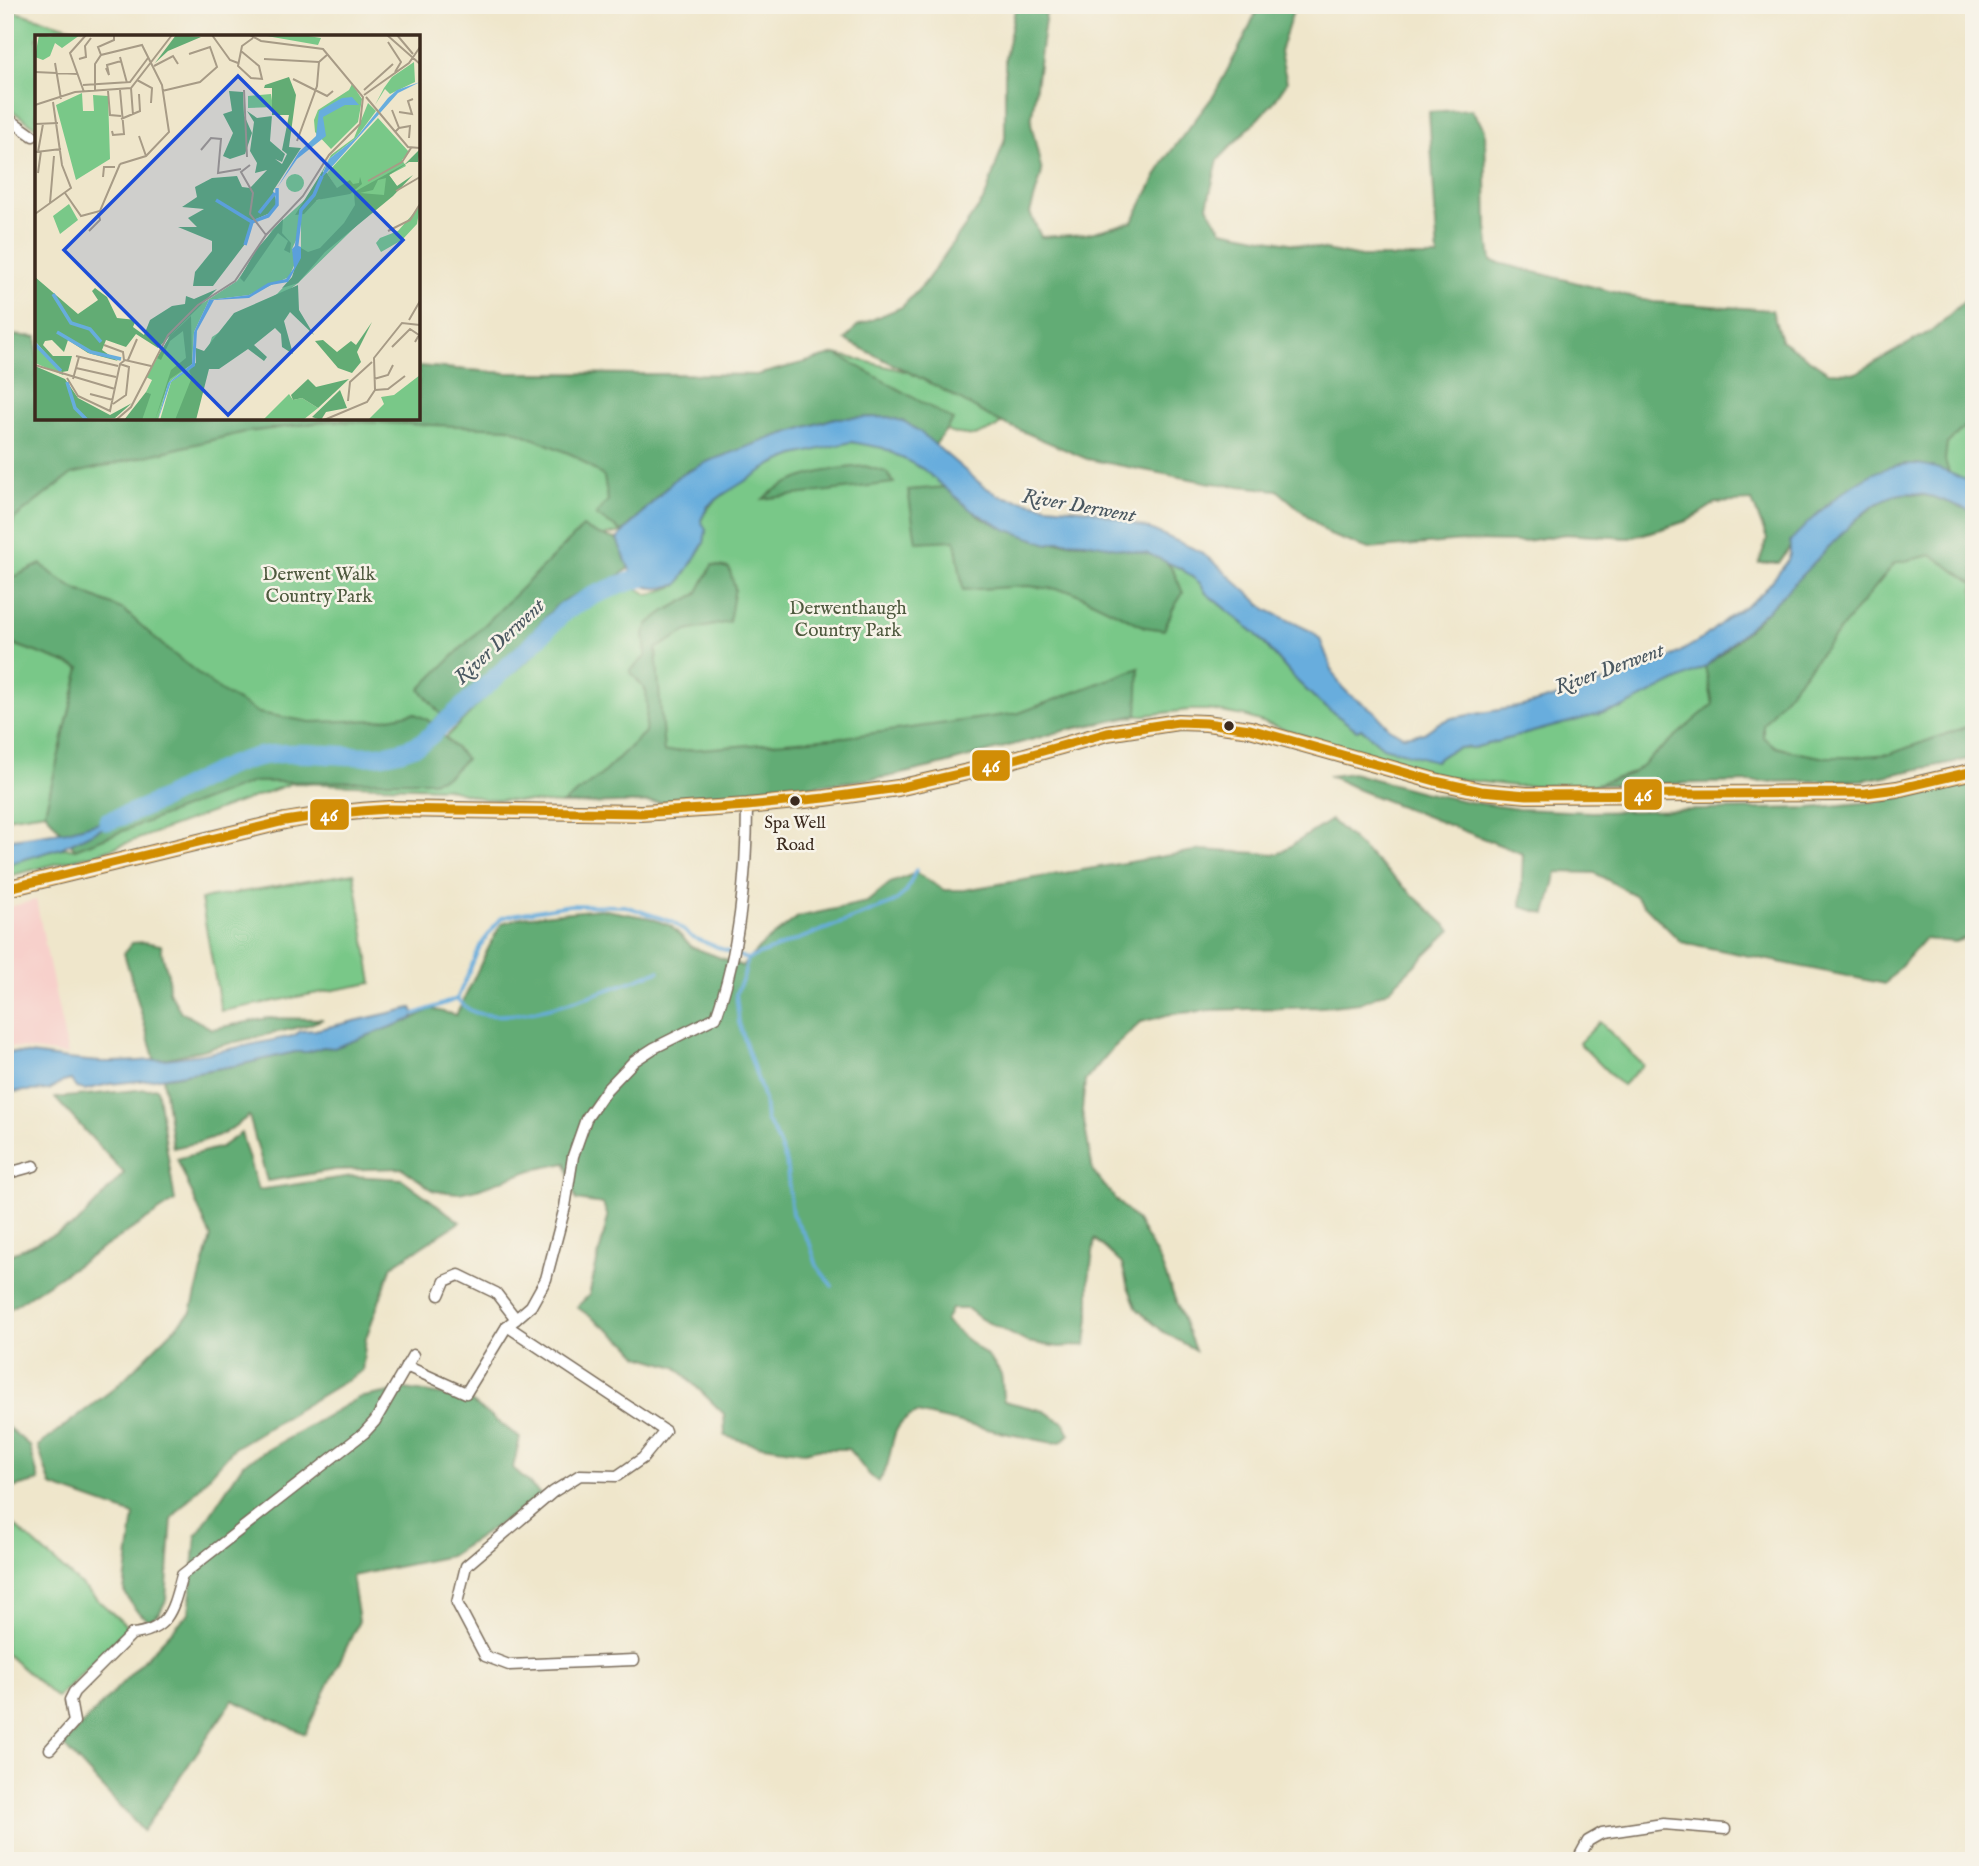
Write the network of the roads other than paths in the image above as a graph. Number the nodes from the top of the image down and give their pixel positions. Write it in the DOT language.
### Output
graph roads {
  1 [pos="5,116"];
  2 [pos="33,136"];
  3 [pos="1974,771"];
  4 [pos="747,806"];
  5 [pos="5,889"];
  6 [pos="34,1166"];
  7 [pos="5,1174"];
  8 [pos="439,1295"];
  9 [pos="516,1319"];
  10 [pos="507,1326"];
  11 [pos="414,1355"];
  12 [pos="406,1366"];
  13 [pos="634,1660"];
  14 [pos="50,1749"];
  15 [pos="1725,1829"];
  16 [pos="1577,1861"];
  1 -- 2 [label="street"];
  3 -- 4 [label="main road"];
  4 -- 5 [label="main road"];
  4 -- 9 [label="street"];
  6 -- 7 [label="street"];
  8 -- 9 [label="street"];
  9 -- 10 [label="street"];
  10 -- 12 [label="street"];
  10 -- 13 [label="street"];
  11 -- 12 [label="street"];
  12 -- 14 [label="street"];
  15 -- 16 [label="street"];
}
